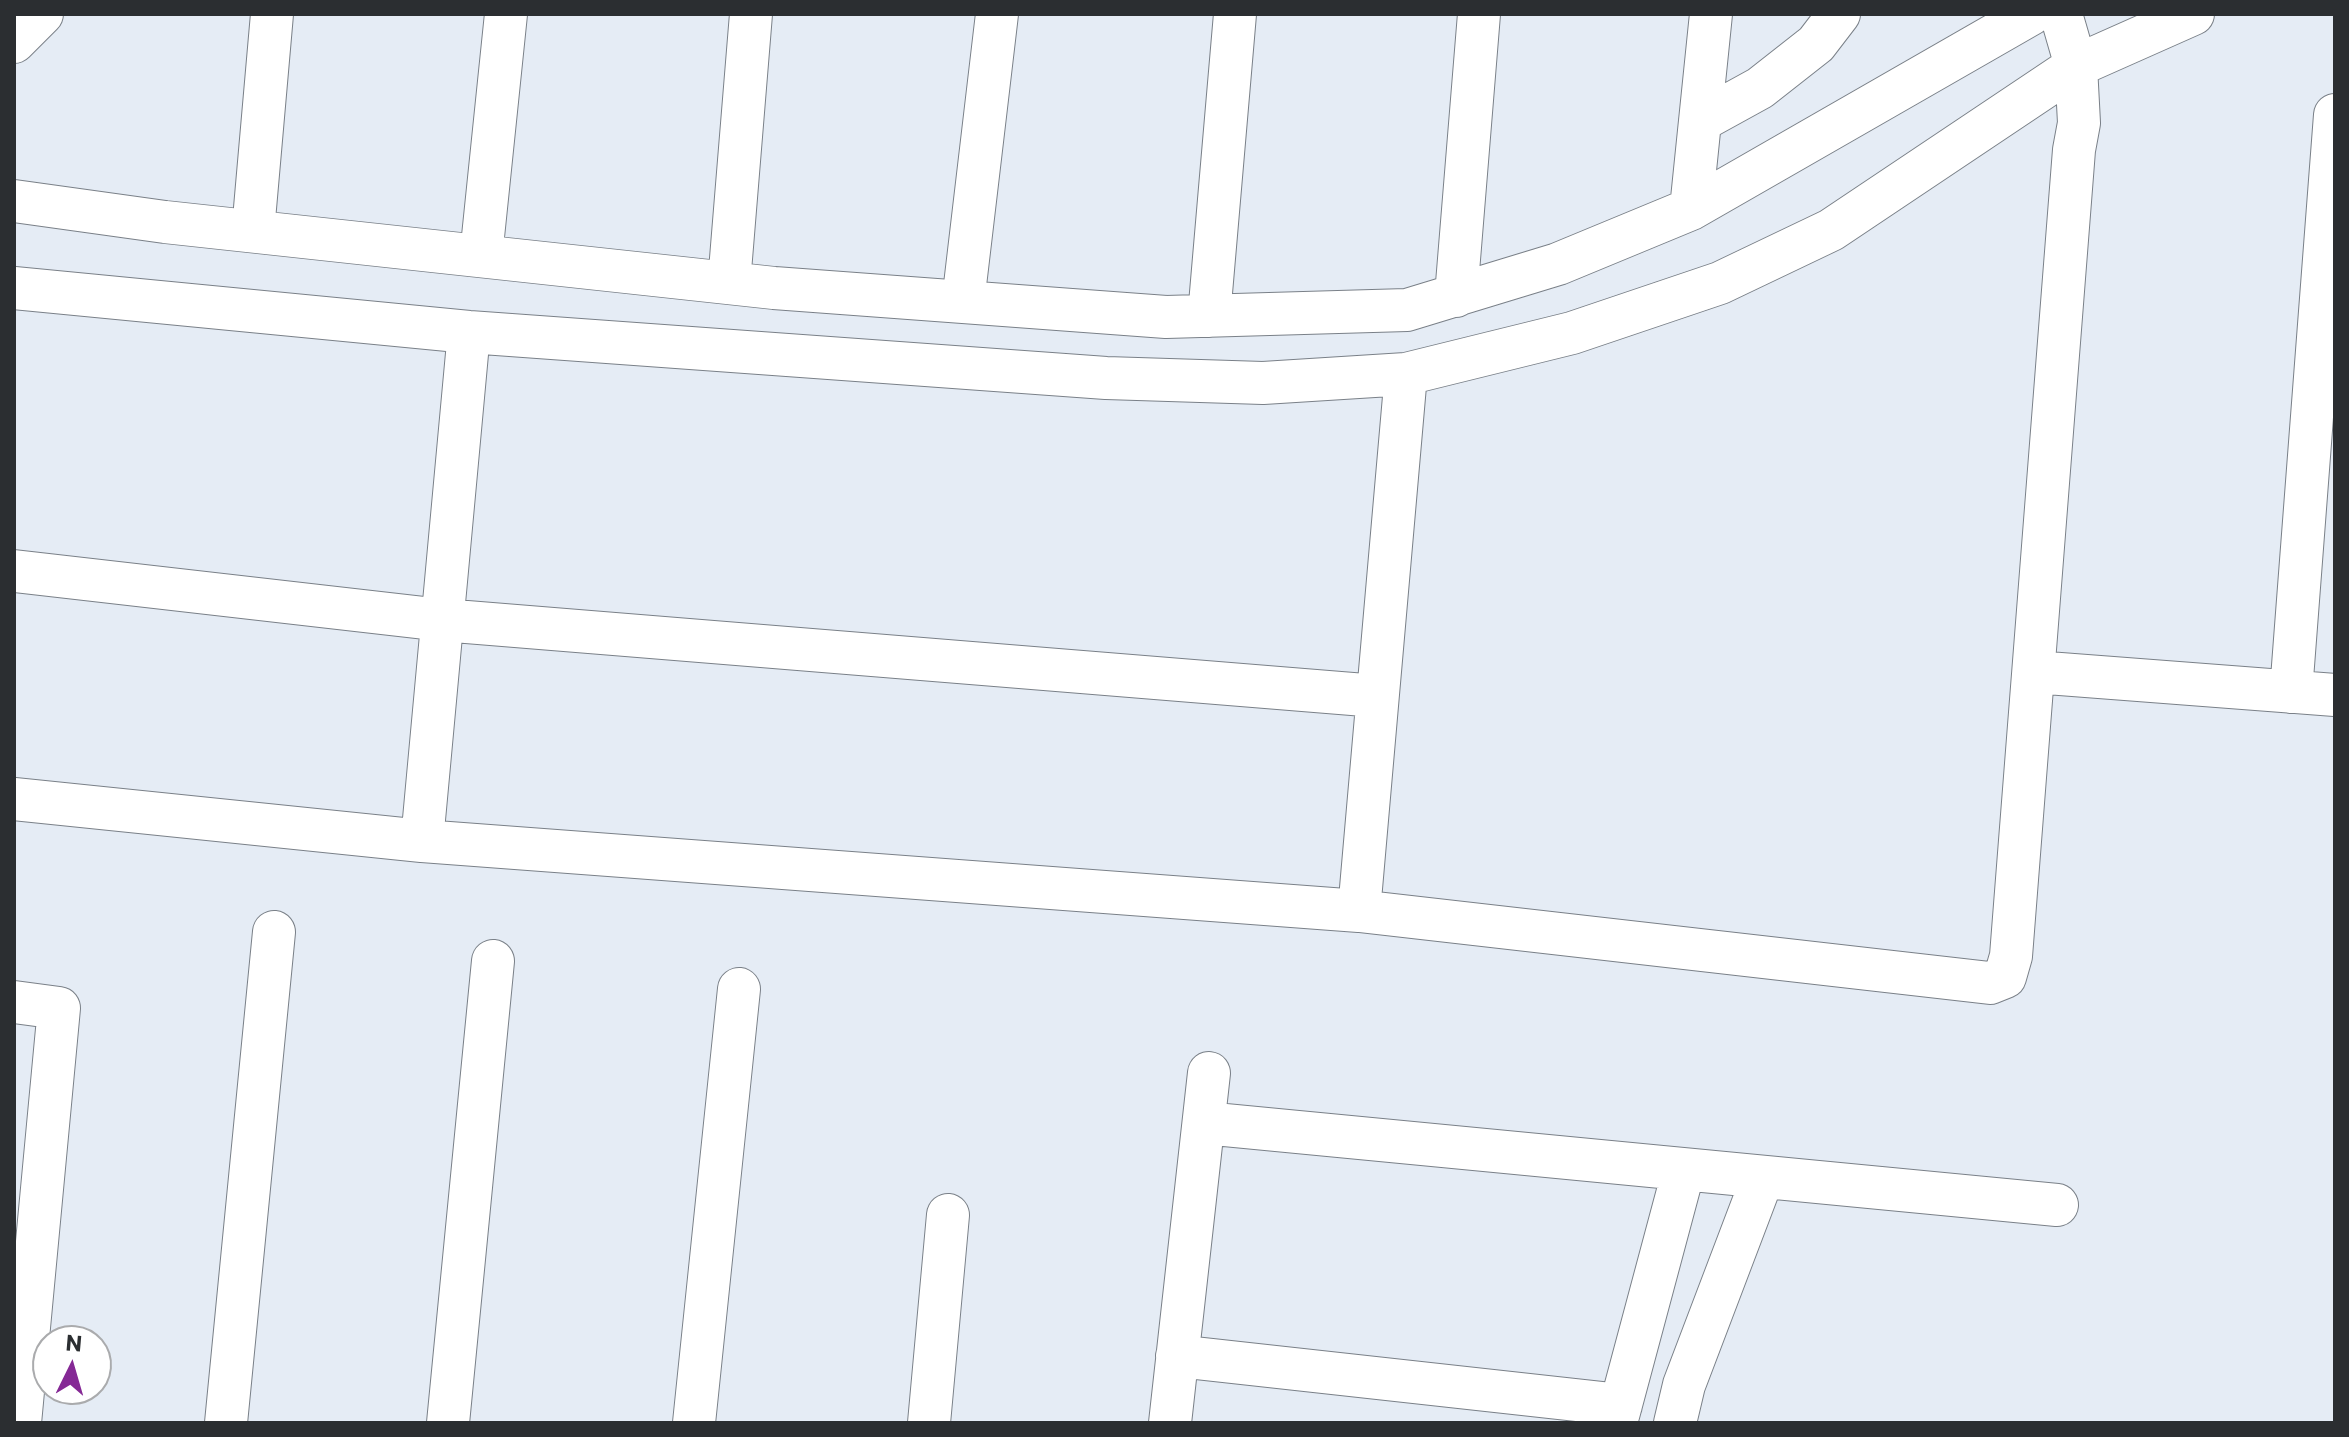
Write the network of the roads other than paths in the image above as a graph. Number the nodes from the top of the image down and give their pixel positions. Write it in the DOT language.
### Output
graph roads {
  1 [pos="42,14"];
  2 [pos="272,14"];
  3 [pos="506,14"];
  4 [pos="751,14"];
  5 [pos="997,14"];
  6 [pos="1235,14"];
  7 [pos="1479,14"];
  8 [pos="1711,14"];
  9 [pos="1839,14"];
  10 [pos="2031,14"];
  11 [pos="2061,14"];
  12 [pos="2193,14"];
  13 [pos="14,42"];
  14 [pos="2076,66"];
  15 [pos="2335,115"];
  16 [pos="1700,121"];
  17 [pos="14,201"];
  18 [pos="1691,209"];
  19 [pos="253,231"];
  20 [pos="481,256"];
  21 [pos="729,283"];
  22 [pos="14,288"];
  23 [pos="840,293"];
  24 [pos="1456,296"];
  25 [pos="963,302"];
  26 [pos="1209,316"];
  27 [pos="469,332"];
  28 [pos="847,361"];
  29 [pos="1406,374"];
  30 [pos="14,571"];
  31 [pos="442,620"];
  32 [pos="2034,672"];
  33 [pos="2291,692"];
  34 [pos="2335,695"];
  35 [pos="1377,696"];
  36 [pos="14,799"];
  37 [pos="422,841"];
  38 [pos="1359,911"];
  39 [pos="274,932"];
  40 [pos="493,961"];
  41 [pos="739,989"];
  42 [pos="14,1002"];
  43 [pos="1209,1073"];
  44 [pos="1204,1123"];
  45 [pos="1684,1169"];
  46 [pos="1763,1177"];
  47 [pos="2057,1205"];
  48 [pos="948,1215"];
  49 [pos="1177,1356"];
  50 [pos="1619,1414"];
  51 [pos="20,1423"];
  52 [pos="226,1423"];
  53 [pos="448,1423"];
  54 [pos="694,1423"];
  55 [pos="929,1423"];
  56 [pos="1170,1423"];
  57 [pos="1675,1423"];
  1 -- 13 [label="street"];
  2 -- 19 [label="street"];
  3 -- 20 [label="street"];
  4 -- 21 [label="street"];
  5 -- 25 [label="street"];
  6 -- 26 [label="street"];
  7 -- 24 [label="street"];
  8 -- 16 [label="street"];
  9 -- 16 [label="street"];
  10 -- 18 [label="street"];
  11 -- 14 [label="street"];
  12 -- 14 [label="street"];
  14 -- 29 [label="street"];
  14 -- 32 [label="street"];
  15 -- 33 [label="street"];
  16 -- 18 [label="street"];
  17 -- 19 [label="street"];
  18 -- 24 [label="street"];
  19 -- 20 [label="street"];
  20 -- 21 [label="street"];
  21 -- 23 [label="street"];
  22 -- 27 [label="street"];
  23 -- 25 [label="street"];
  23 -- 28 [label="street"];
  24 -- 26 [label="street"];
  25 -- 26 [label="street"];
  27 -- 28 [label="street"];
  27 -- 31 [label="street"];
  28 -- 29 [label="street"];
  29 -- 35 [label="street"];
  30 -- 31 [label="street"];
  31 -- 35 [label="street"];
  31 -- 37 [label="street"];
  32 -- 33 [label="street"];
  32 -- 38 [label="street"];
  33 -- 34 [label="street"];
  35 -- 38 [label="street"];
  36 -- 37 [label="street"];
  37 -- 38 [label="street"];
  39 -- 52 [label="street"];
  40 -- 53 [label="street"];
  41 -- 54 [label="street"];
  42 -- 51 [label="street"];
  43 -- 44 [label="street"];
  44 -- 45 [label="street"];
  44 -- 49 [label="street"];
  45 -- 46 [label="street"];
  45 -- 50 [label="street"];
  46 -- 47 [label="street"];
  46 -- 57 [label="street"];
  48 -- 55 [label="street"];
  49 -- 50 [label="street"];
  49 -- 56 [label="street"];
}
